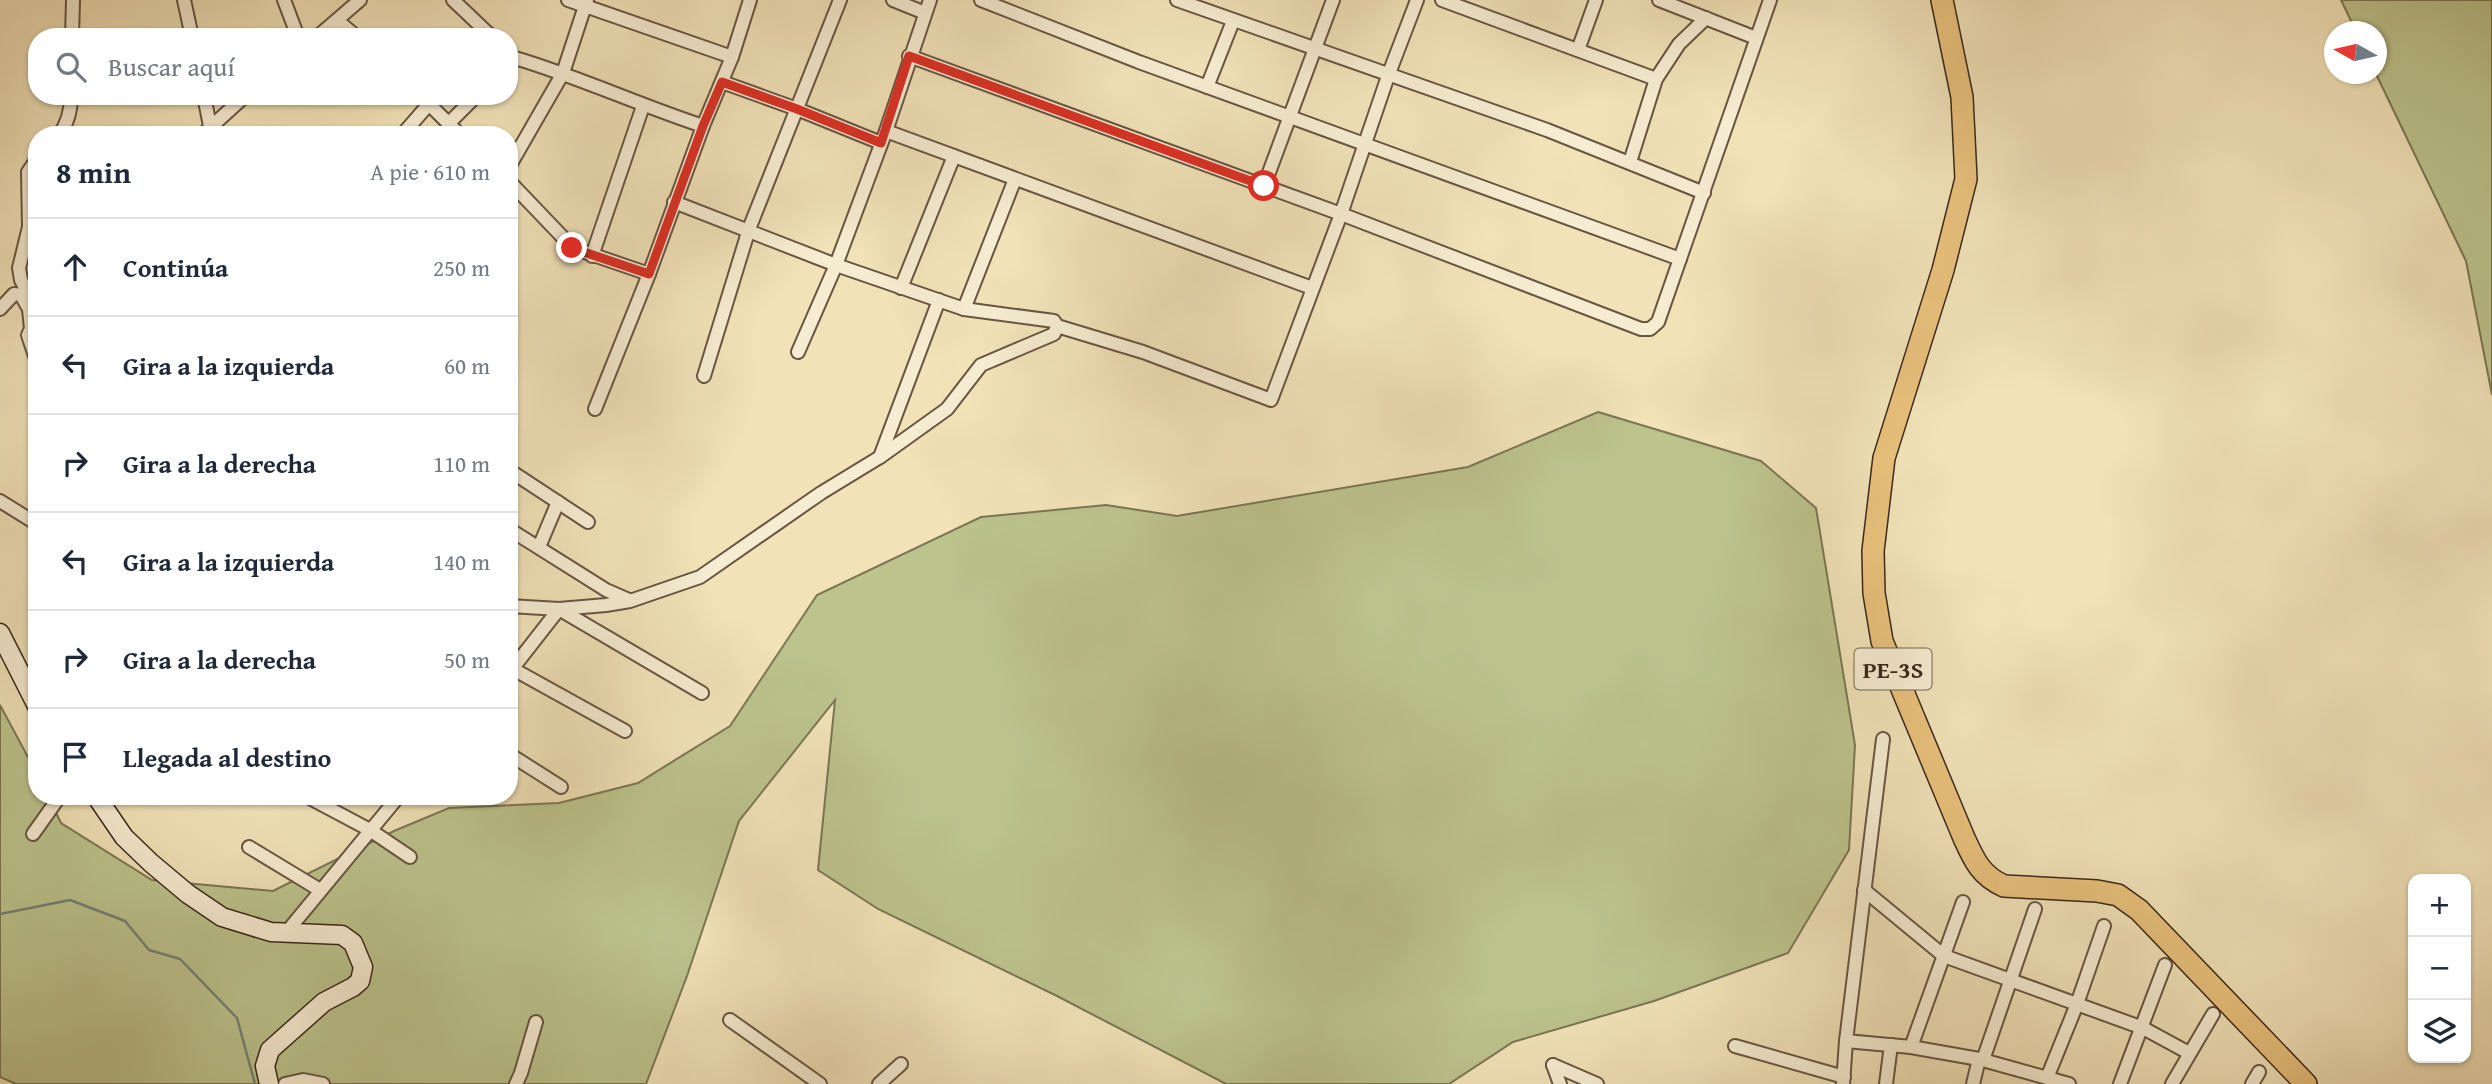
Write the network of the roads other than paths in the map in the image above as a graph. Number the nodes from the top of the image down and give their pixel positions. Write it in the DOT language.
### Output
graph roads {
  1 [pos="73,0"];
  2 [pos="184,0"];
  3 [pos="284,0"];
  4 [pos="360,0"];
  5 [pos="453,0"];
  6 [pos="568,0"];
  7 [pos="750,0"];
  8 [pos="841,0"];
  9 [pos="893,0"];
  10 [pos="930,0"];
  11 [pos="981,0"];
  12 [pos="1177,0"];
  13 [pos="1333,0"];
  14 [pos="1417,0"];
  15 [pos="1441,0"];
  16 [pos="1596,0"];
  17 [pos="1659,0"];
  18 [pos="1770,0"];
  19 [pos="1942,0"];
  20 [pos="586,3"];
  21 [pos="925,13"];
  22 [pos="1706,18"];
  23 [pos="338,21"];
  24 [pos="1233,21"];
  25 [pos="72,28"];
  26 [pos="190,28"];
  27 [pos="295,28"];
  28 [pos="329,28"];
  29 [pos="346,28"];
  30 [pos="483,28"];
  31 [pos="1756,38"];
  32 [pos="1313,49"];
  33 [pos="1578,50"];
  34 [pos="909,56"];
  35 [pos="732,57"];
  36 [pos="518,60"];
  37 [pos="563,73"];
  38 [pos="1388,76"];
  39 [pos="1656,79"];
  40 [pos="722,82"];
  41 [pos="1207,87"];
  42 [pos="71,105"];
  43 [pos="206,105"];
  44 [pos="236,105"];
  45 [pos="422,105"];
  46 [pos="430,105"];
  47 [pos="467,105"];
  48 [pos="643,106"];
  49 [pos="797,109"];
  50 [pos="1289,115"];
  51 [pos="448,124"];
  52 [pos="65,126"];
  53 [pos="209,126"];
  54 [pos="216,126"];
  55 [pos="408,126"];
  56 [pos="703,126"];
  57 [pos="883,137"];
  58 [pos="1365,144"];
  59 [pos="518,151"];
  60 [pos="954,156"];
  61 [pos="1630,162"];
  62 [pos="1015,179"];
  63 [pos="1264,186"];
  64 [pos="518,191"];
  65 [pos="1704,193"];
  66 [pos="674,202"];
  67 [pos="1341,214"];
  68 [pos="749,229"];
  69 [pos="28,231"];
  70 [pos="592,256"];
  71 [pos="1680,259"];
  72 [pos="836,265"];
  73 [pos="649,274"];
  74 [pos="901,288"];
  75 [pos="1312,288"];
  76 [pos="28,293"];
  77 [pos="939,300"];
  78 [pos="28,307"];
  79 [pos="0,309"];
  80 [pos="964,309"];
  81 [pos="1057,326"];
  82 [pos="798,352"];
  83 [pos="704,376"];
  84 [pos="595,409"];
  85 [pos="880,457"];
  86 [pos="518,476"];
  87 [pos="0,501"];
  88 [pos="558,502"];
  89 [pos="28,518"];
  90 [pos="588,522"];
  91 [pos="518,534"];
  92 [pos="539,547"];
  93 [pos="630,601"];
  94 [pos="518,607"];
  95 [pos="559,610"];
  96 [pos="0,633"];
  97 [pos="0,657"];
  98 [pos="518,662"];
  99 [pos="17,668"];
  100 [pos="518,675"];
  101 [pos="28,689"];
  102 [pos="702,692"];
  103 [pos="625,731"];
  104 [pos="1883,739"];
  105 [pos="518,760"];
  106 [pos="561,787"];
  107 [pos="54,805"];
  108 [pos="102,805"];
  109 [pos="323,805"];
  110 [pos="391,805"];
  111 [pos="370,830"];
  112 [pos="33,834"];
  113 [pos="249,846"];
  114 [pos="410,858"];
  115 [pos="320,890"];
  116 [pos="1864,890"];
  117 [pos="1963,902"];
  118 [pos="2035,909"];
  119 [pos="2104,926"];
  120 [pos="285,934"];
  121 [pos="1944,956"];
  122 [pos="2165,965"];
  123 [pos="2011,981"];
  124 [pos="2077,1004"];
  125 [pos="2213,1014"];
  126 [pos="730,1020"];
  127 [pos="536,1023"];
  128 [pos="2143,1028"];
  129 [pos="1846,1041"];
  130 [pos="1891,1045"];
  131 [pos="1735,1046"];
  132 [pos="1910,1047"];
  133 [pos="2189,1053"];
  134 [pos="1981,1059"];
  135 [pos="901,1064"];
  136 [pos="2259,1072"];
  137 [pos="1843,1081"];
  138 [pos="2059,1082"];
  139 [pos="269,1084"];
  140 [pos="285,1084"];
  141 [pos="323,1084"];
  142 [pos="516,1084"];
  143 [pos="820,1084"];
  144 [pos="879,1084"];
  145 [pos="1560,1084"];
  146 [pos="1597,1084"];
  147 [pos="1886,1084"];
  148 [pos="1973,1084"];
  149 [pos="2120,1084"];
  150 [pos="2172,1084"];
  151 [pos="2252,1084"];
  152 [pos="2306,1084"];
  1 -- 25 [label="street"];
  2 -- 26 [label="street"];
  3 -- 27 [label="street"];
  4 -- 23 [label="street"];
  5 -- 30 [label="street"];
  6 -- 20 [label="street"];
  7 -- 35 [label="street"];
  8 -- 49 [label="street"];
  9 -- 21 [label="street"];
  10 -- 21 [label="street"];
  11 -- 41 [label="street"];
  12 -- 24 [label="street"];
  13 -- 32 [label="street"];
  14 -- 38 [label="street"];
  15 -- 33 [label="street"];
  16 -- 33 [label="street"];
  17 -- 22 [label="street"];
  18 -- 31 [label="street"];
  19 -- 152 [label="highway, PE-3S"];
  20 -- 35 [label="street"];
  20 -- 37 [label="street"];
  21 -- 34 [label="street"];
  22 -- 31 [label="street"];
  22 -- 39 [label="street"];
  23 -- 28 [label="street"];
  23 -- 29 [label="street"];
  24 -- 32 [label="street"];
  24 -- 41 [label="street"];
  31 -- 65 [label="street"];
  32 -- 38 [label="street"];
  32 -- 50 [label="street"];
  33 -- 39 [label="street"];
  34 -- 57 [label="street"];
  34 -- 63 [label="street"];
  35 -- 40 [label="street"];
  36 -- 37 [label="street"];
  37 -- 48 [label="street"];
  37 -- 59 [label="street"];
  38 -- 58 [label="street"];
  38 -- 61 [label="street"];
  39 -- 61 [label="street"];
  40 -- 49 [label="street"];
  40 -- 56 [label="street"];
  41 -- 50 [label="street"];
  42 -- 52 [label="street"];
  43 -- 53 [label="street"];
  44 -- 54 [label="street"];
  45 -- 55 [label="street"];
  46 -- 51 [label="street"];
  47 -- 51 [label="street"];
  48 -- 56 [label="street"];
  48 -- 70 [label="street"];
  49 -- 57 [label="street"];
  49 -- 68 [label="street"];
  50 -- 58 [label="street"];
  50 -- 63 [label="street"];
  56 -- 66 [label="street"];
  57 -- 60 [label="street"];
  57 -- 72 [label="street"];
  58 -- 67 [label="street"];
  58 -- 71 [label="street"];
  60 -- 62 [label="street"];
  60 -- 74 [label="street"];
  61 -- 65 [label="street"];
  62 -- 75 [label="street"];
  62 -- 80 [label="street"];
  63 -- 67 [label="street"];
  64 -- 70 [label="street"];
  65 -- 71 [label="street"];
  66 -- 68 [label="street"];
  66 -- 73 [label="street"];
  67 -- 71 [label="street"];
  67 -- 75 [label="street"];
  68 -- 72 [label="street"];
  68 -- 83 [label="street"];
  69 -- 76 [label="street"];
  70 -- 73 [label="street"];
  72 -- 74 [label="street"];
  72 -- 82 [label="street"];
  73 -- 84 [label="street"];
  74 -- 77 [label="street"];
  75 -- 81 [label="street"];
  77 -- 80 [label="street"];
  77 -- 85 [label="street"];
  78 -- 79 [label="street"];
  80 -- 81 [label="street"];
  81 -- 85 [label="street"];
  85 -- 93 [label="street"];
  86 -- 88 [label="street"];
  87 -- 89 [label="street"];
  88 -- 90 [label="street"];
  88 -- 92 [label="street"];
  91 -- 92 [label="street"];
  92 -- 93 [label="street"];
  93 -- 95 [label="street"];
  94 -- 95 [label="street"];
  95 -- 98 [label="street"];
  95 -- 102 [label="street"];
  96 -- 99 [label="street"];
  97 -- 99 [label="street"];
  99 -- 101 [label="street"];
  100 -- 103 [label="street"];
  104 -- 116 [label="street"];
  105 -- 106 [label="street"];
  107 -- 112 [label="street"];
  108 -- 120 [label="street"];
  109 -- 111 [label="street"];
  110 -- 111 [label="street"];
  111 -- 114 [label="street"];
  111 -- 115 [label="street"];
  113 -- 115 [label="street"];
  115 -- 120 [label="street"];
  116 -- 121 [label="street"];
  116 -- 129 [label="street"];
  117 -- 121 [label="street"];
  118 -- 123 [label="street"];
  119 -- 124 [label="street"];
  120 -- 139 [label="street"];
  121 -- 123 [label="street"];
  121 -- 132 [label="street"];
  122 -- 128 [label="street"];
  123 -- 124 [label="street"];
  123 -- 134 [label="street"];
  124 -- 128 [label="street"];
  124 -- 138 [label="street"];
  125 -- 133 [label="street"];
  126 -- 143 [label="street"];
  127 -- 142 [label="street"];
  128 -- 133 [label="street"];
  128 -- 149 [label="street"];
  129 -- 130 [label="street"];
  129 -- 137 [label="street"];
  130 -- 132 [label="street"];
  130 -- 147 [label="street"];
  131 -- 137 [label="street"];
  132 -- 134 [label="street"];
  133 -- 150 [label="street"];
  134 -- 138 [label="street"];
  134 -- 148 [label="street"];
  135 -- 144 [label="street"];
  136 -- 151 [label="street"];
  140 -- 141 [label="street"];
  145 -- 146 [label="street"];
}
